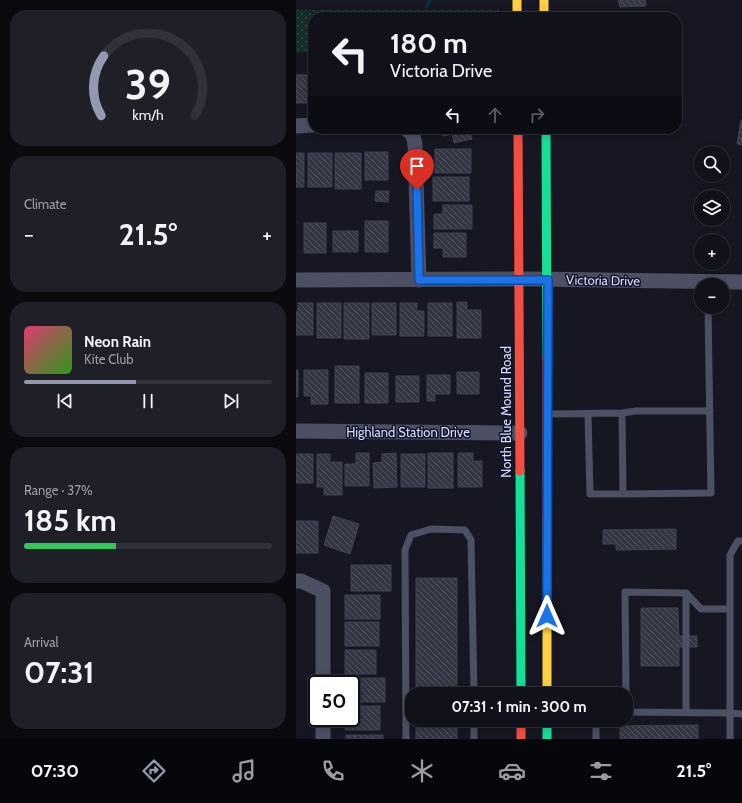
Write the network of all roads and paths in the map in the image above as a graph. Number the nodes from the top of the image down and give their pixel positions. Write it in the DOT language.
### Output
graph roads {
  1 [pos="517,0"];
  2 [pos="544,0"];
  3 [pos="517,12"];
  4 [pos="544,12"];
  5 [pos="308,125"];
  6 [pos="296,126"];
  7 [pos="412,134"];
  8 [pos="518,134"];
  9 [pos="546,134"];
  10 [pos="296,280"];
  11 [pos="419,280"];
  12 [pos="518,280"];
  13 [pos="548,280"];
  14 [pos="730,282"];
  15 [pos="742,282"];
  16 [pos="694,283"];
  17 [pos="708,314"];
  18 [pos="710,411"];
  19 [pos="622,413"];
  20 [pos="547,414"];
  21 [pos="588,414"];
  22 [pos="296,431"];
  23 [pos="520,433"];
  24 [pos="623,494"];
  25 [pos="742,541"];
  26 [pos="296,581"];
  27 [pos="686,593"];
  28 [pos="730,609"];
  29 [pos="323,675"];
  30 [pos="406,687"];
  31 [pos="474,687"];
  32 [pos="521,687"];
  33 [pos="547,687"];
  34 [pos="626,687"];
  35 [pos="633,712"];
  36 [pos="686,712"];
  37 [pos="730,713"];
  38 [pos="742,714"];
  39 [pos="323,727"];
  40 [pos="406,727"];
  41 [pos="474,727"];
  42 [pos="521,727"];
  43 [pos="547,727"];
  44 [pos="596,727"];
  45 [pos="323,739"];
  46 [pos="406,739"];
  47 [pos="474,739"];
  48 [pos="521,739"];
  49 [pos="547,739"];
  50 [pos="596,739"];
  51 [pos="730,739"];
  1 -- 3 [label="main road"];
  2 -- 4 [label="main road"];
  5 -- 6 [label="street"];
  7 -- 11 [label="street"];
  8 -- 12 [label="main road, North Blue Mound Road"];
  9 -- 13 [label="main road"];
  10 -- 11 [label="street, Victoria Drive"];
  11 -- 12 [label="street, Victoria Drive"];
  12 -- 13 [label="street, Victoria Drive"];
  12 -- 23 [label="main road, North Blue Mound Road"];
  13 -- 16 [label="street, Victoria Drive"];
  13 -- 20 [label="main road"];
  14 -- 15 [label="street, Victoria Drive"];
  17 -- 18 [label="lane"];
  18 -- 19 [label="lane"];
  18 -- 24 [label="lane"];
  19 -- 21 [label="lane"];
  19 -- 24 [label="lane"];
  20 -- 21 [label="lane"];
  20 -- 33 [label="main road"];
  21 -- 24 [label="lane"];
  22 -- 23 [label="street, Highland Station Drive"];
  23 -- 32 [label="main road, North Blue Mound Road"];
  25 -- 28 [label="lane"];
  26 -- 29 [label="street"];
  27 -- 28 [label="lane"];
  27 -- 34 [label="lane"];
  27 -- 36 [label="lane"];
  28 -- 37 [label="lane"];
  30 -- 31 [label="lane"];
  35 -- 36 [label="lane"];
  36 -- 37 [label="lane"];
  37 -- 38 [label="lane"];
  37 -- 51 [label="lane"];
  39 -- 45 [label="street"];
  40 -- 46 [label="lane"];
  41 -- 47 [label="lane"];
  42 -- 48 [label="main road"];
  43 -- 49 [label="main road"];
  44 -- 50 [label="lane"];
}
